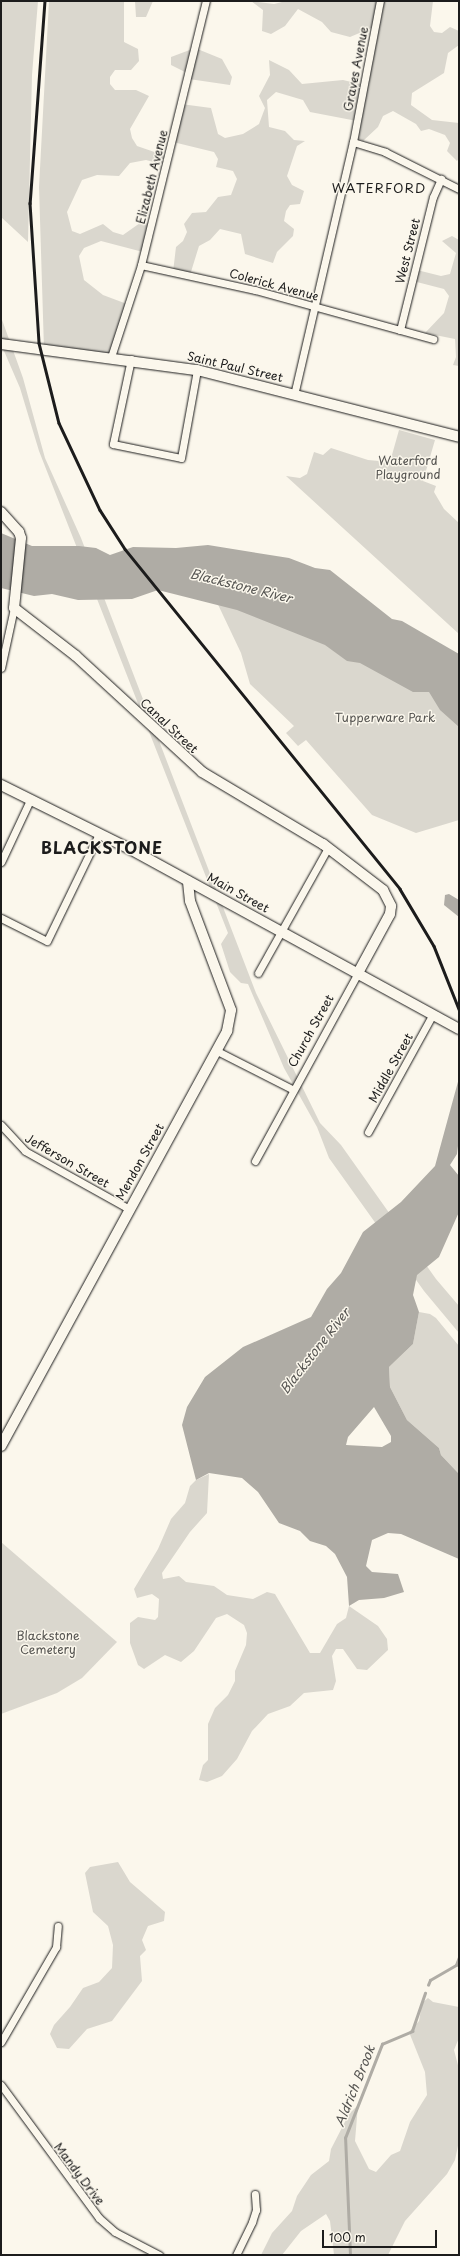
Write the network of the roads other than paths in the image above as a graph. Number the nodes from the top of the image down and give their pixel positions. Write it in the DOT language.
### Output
graph roads {
  1 [pos="206,1"];
  2 [pos="380,1"];
  3 [pos="353,142"];
  4 [pos="441,179"];
  5 [pos="459,189"];
  6 [pos="141,265"];
  7 [pos="314,307"];
  8 [pos="400,330"];
  9 [pos="433,339"];
  10 [pos="1,344"];
  11 [pos="111,357"];
  12 [pos="131,359"];
  13 [pos="197,370"];
  14 [pos="294,394"];
  15 [pos="459,437"];
  16 [pos="1,512"];
  17 [pos="14,604"];
  18 [pos="2,663"];
  19 [pos="1,785"];
  20 [pos="30,800"];
  21 [pos="99,834"];
  22 [pos="328,848"];
  23 [pos="1,862"];
  24 [pos="188,881"];
  25 [pos="390,914"];
  26 [pos="1,918"];
  27 [pos="281,932"];
  28 [pos="258,973"];
  29 [pos="358,973"];
  30 [pos="433,1014"];
  31 [pos="458,1028"];
  32 [pos="217,1051"];
  33 [pos="292,1090"];
  34 [pos="1,1125"];
  35 [pos="368,1132"];
  36 [pos="255,1161"];
  37 [pos="129,1209"];
  38 [pos="1,1446"];
  39 [pos="58,1926"];
  40 [pos="1,2042"];
  41 [pos="1,2085"];
  42 [pos="254,2194"];
  43 [pos="159,2255"];
  44 [pos="236,2255"];
  1 -- 6 [label="street, Elizabeth Avenue"];
  2 -- 3 [label="street, Graves Avenue"];
  3 -- 4 [label="street"];
  3 -- 7 [label="street"];
  4 -- 5 [label="street"];
  4 -- 8 [label="street, West Street"];
  6 -- 7 [label="street, Colerick Avenue"];
  6 -- 11 [label="street, Elizabeth Avenue"];
  7 -- 8 [label="street, Colerick Avenue"];
  7 -- 14 [label="street"];
  8 -- 9 [label="street, Colerick Avenue"];
  10 -- 11 [label="street, Saint Paul Street"];
  11 -- 12 [label="street, Saint Paul Street"];
  12 -- 13 [label="street, Saint Paul Street"];
  12 -- 13 [label="street"];
  13 -- 14 [label="street, Saint Paul Street"];
  14 -- 15 [label="street, Saint Paul Street"];
  16 -- 17 [label="street"];
  17 -- 18 [label="street"];
  17 -- 22 [label="street, Canal Street"];
  19 -- 20 [label="street, Main Street"];
  20 -- 21 [label="street, Main Street"];
  20 -- 23 [label="street"];
  21 -- 24 [label="street, Main Street"];
  21 -- 26 [label="street"];
  22 -- 25 [label="street, Canal Street"];
  22 -- 27 [label="street"];
  24 -- 27 [label="street, Main Street"];
  24 -- 32 [label="street, Mendon Street"];
  25 -- 29 [label="street, Church Street"];
  27 -- 28 [label="street"];
  27 -- 29 [label="street, Main Street"];
  29 -- 30 [label="street, Main Street"];
  29 -- 33 [label="street, Church Street"];
  30 -- 31 [label="street, Main Street"];
  30 -- 35 [label="street, Middle Street"];
  32 -- 33 [label="street"];
  32 -- 37 [label="street, Mendon Street"];
  33 -- 36 [label="street, Church Street"];
  34 -- 37 [label="street, Jefferson Street"];
  37 -- 38 [label="street, Mendon Street"];
  39 -- 40 [label="street"];
  41 -- 43 [label="street, Mandy Drive"];
  42 -- 44 [label="street"];
}
